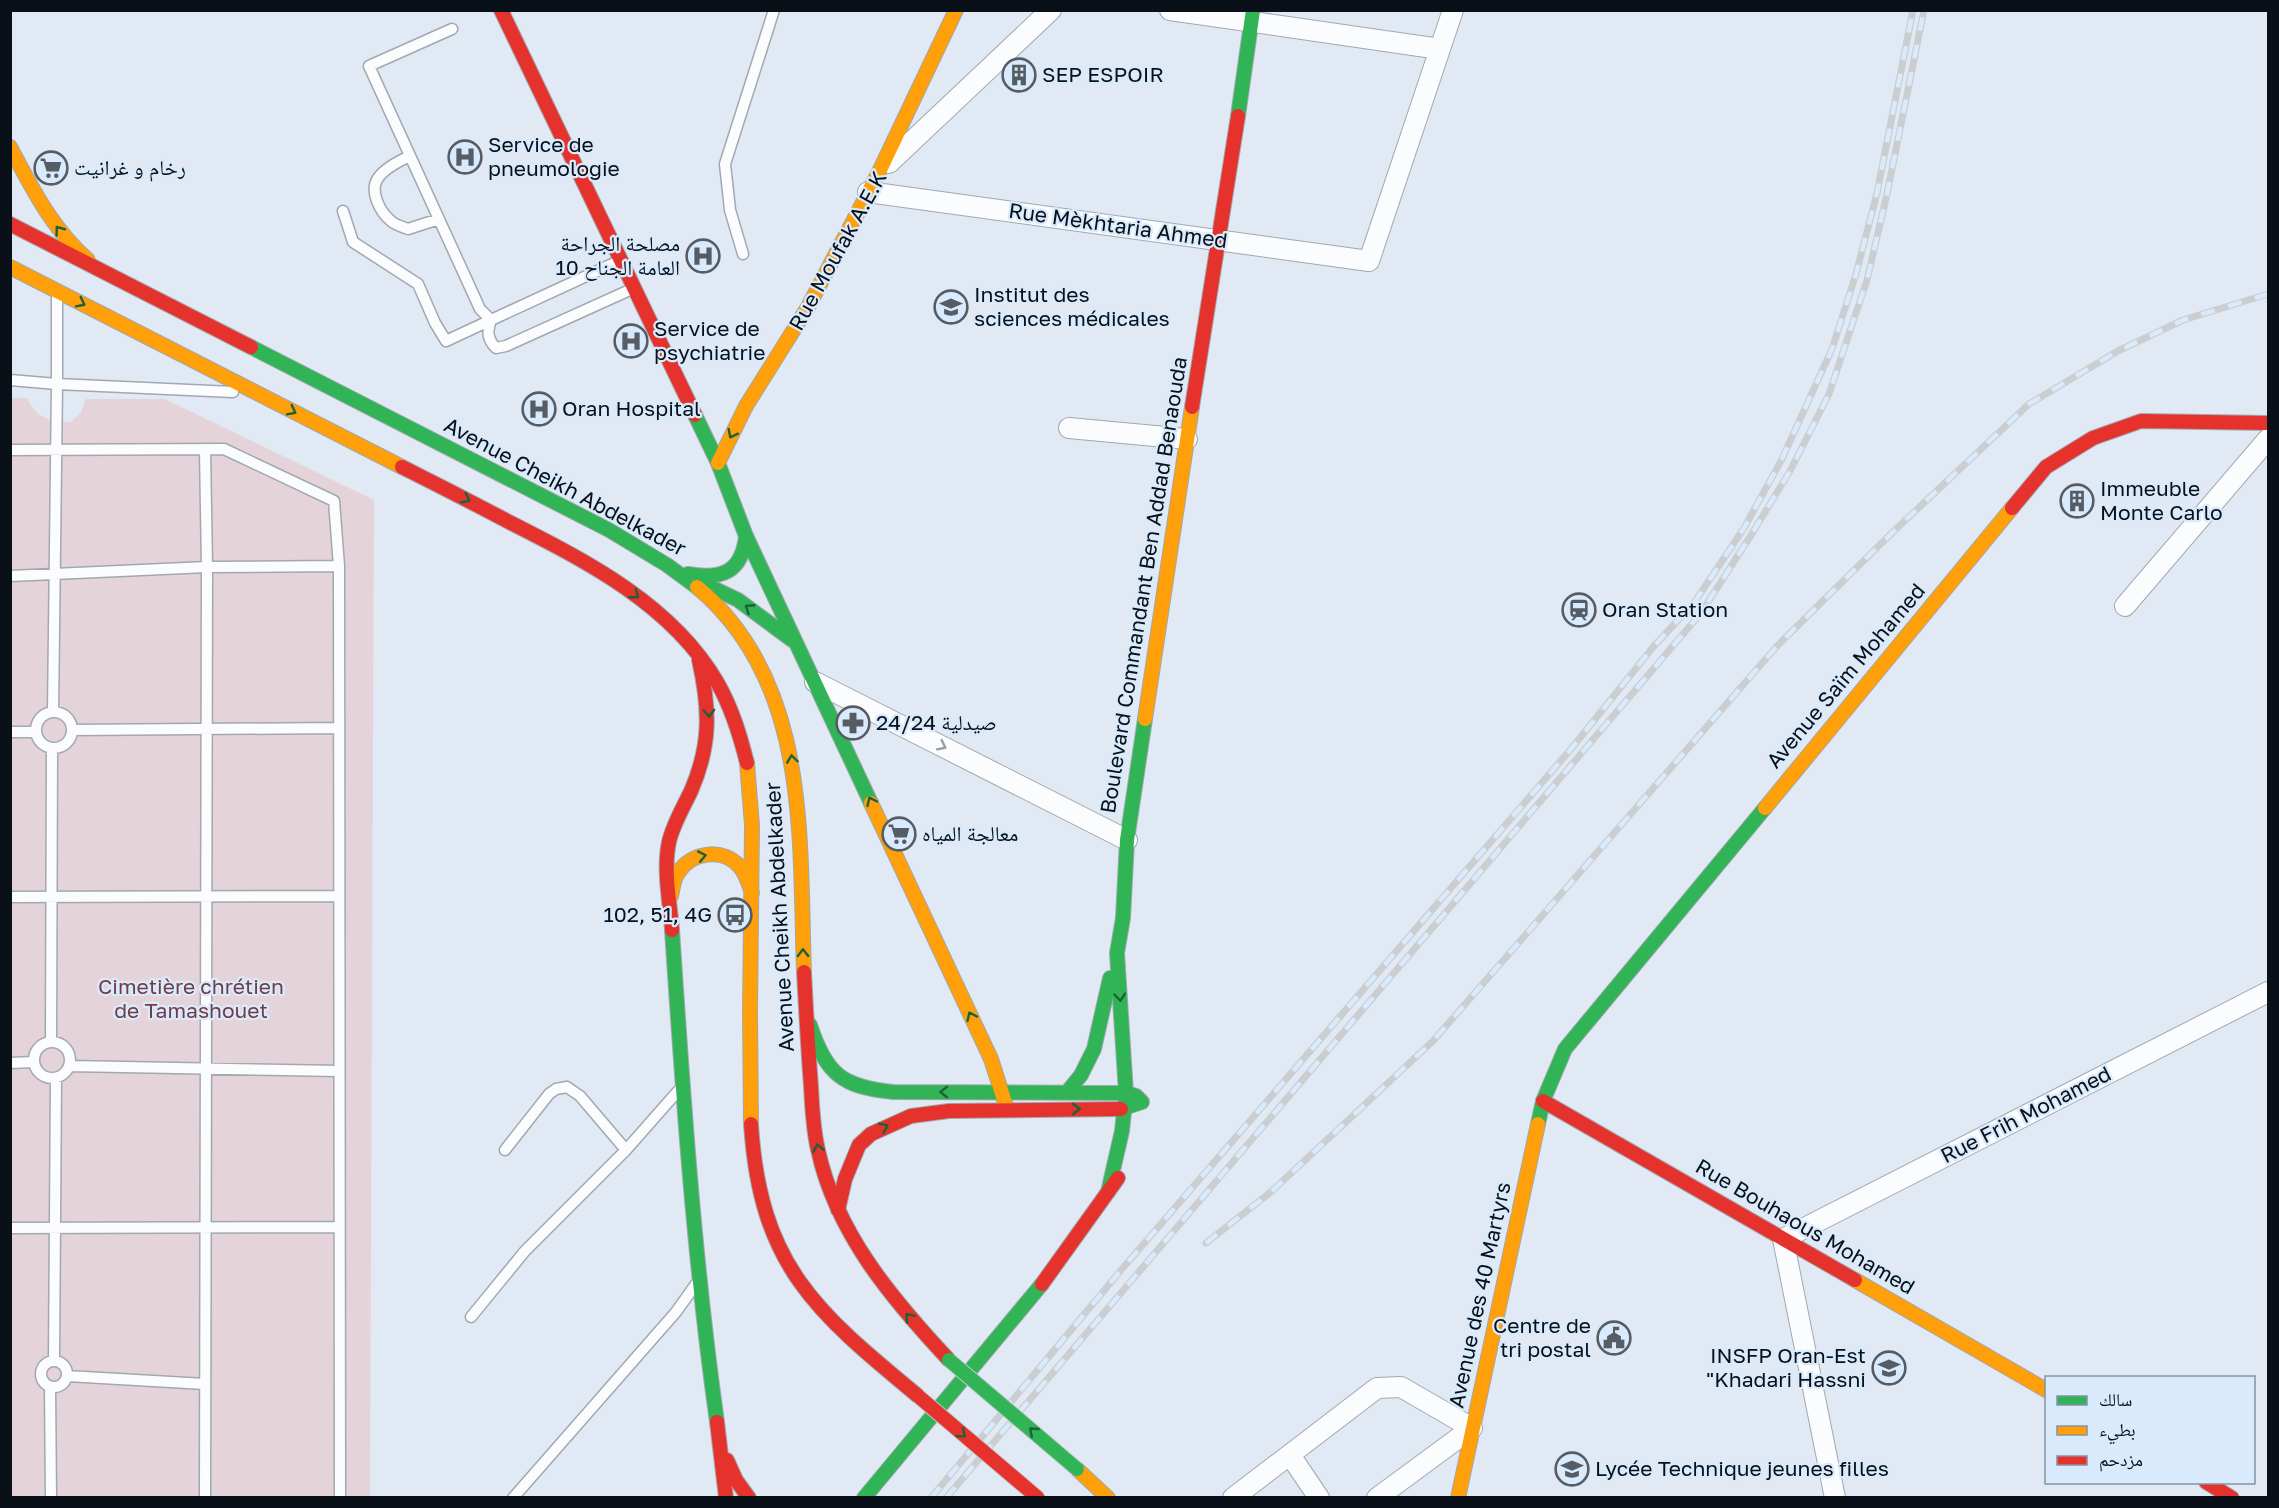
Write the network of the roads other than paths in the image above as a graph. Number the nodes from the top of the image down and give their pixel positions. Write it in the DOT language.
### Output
graph roads {
  1 [pos="501,10"];
  2 [pos="774,10"];
  3 [pos="956,10"];
  4 [pos="1051,10"];
  5 [pos="1170,10"];
  6 [pos="1453,10"];
  7 [pos="1252,16"];
  8 [pos="452,29"];
  9 [pos="1440,49"];
  10 [pos="10,147"];
  11 [pos="410,156"];
  12 [pos="10,161"];
  13 [pos="879,171"];
  14 [pos="12,179"];
  15 [pos="868,192"];
  16 [pos="343,211"];
  17 [pos="439,219"];
  18 [pos="10,224"];
  19 [pos="1220,240"];
  20 [pos="743,254"];
  21 [pos="621,260"];
  22 [pos="10,267"];
  23 [pos="101,270"];
  24 [pos="60,286"];
  25 [pos="634,288"];
  26 [pos="491,320"];
  27 [pos="10,380"];
  28 [pos="57,384"];
  29 [pos="270,399"];
  30 [pos="746,406"];
  31 [pos="728,413"];
  32 [pos="2268,423"];
  33 [pos="1069,428"];
  34 [pos="1186,439"];
  35 [pos="2268,439"];
  36 [pos="56,448"];
  37 [pos="10,450"];
  38 [pos="205,450"];
  39 [pos="718,463"];
  40 [pos="746,536"];
  41 [pos="339,566"];
  42 [pos="207,567"];
  43 [pos="679,572"];
  44 [pos="56,575"];
  45 [pos="10,576"];
  46 [pos="2125,606"];
  47 [pos="796,643"];
  48 [pos="698,655"];
  49 [pos="815,682"];
  50 [pos="53,712"];
  51 [pos="207,729"];
  52 [pos="339,729"];
  53 [pos="72,730"];
  54 [pos="10,732"];
  55 [pos="36,732"];
  56 [pos="52,748"];
  57 [pos="1126,840"];
  58 [pos="752,892"];
  59 [pos="339,896"];
  60 [pos="10,897"];
  61 [pos="51,897"];
  62 [pos="206,897"];
  63 [pos="670,898"];
  64 [pos="1123,918"];
  65 [pos="1132,942"];
  66 [pos="1117,967"];
  67 [pos="2268,992"];
  68 [pos="805,1005"];
  69 [pos="51,1042"];
  70 [pos="987,1051"];
  71 [pos="34,1062"];
  72 [pos="10,1063"];
  73 [pos="69,1066"];
  74 [pos="206,1068"];
  75 [pos="339,1071"];
  76 [pos="56,1078"];
  77 [pos="1143,1082"];
  78 [pos="683,1086"];
  79 [pos="1068,1091"];
  80 [pos="1030,1092"];
  81 [pos="1003,1093"];
  82 [pos="1126,1093"];
  83 [pos="1543,1101"];
  84 [pos="1141,1107"];
  85 [pos="1007,1109"];
  86 [pos="1125,1109"];
  87 [pos="1136,1134"];
  88 [pos="505,1150"];
  89 [pos="626,1150"];
  90 [pos="1108,1192"];
  91 [pos="838,1210"];
  92 [pos="206,1226"];
  93 [pos="339,1227"];
  94 [pos="10,1228"];
  95 [pos="55,1228"];
  96 [pos="1783,1239"];
  97 [pos="700,1278"];
  98 [pos="471,1317"];
  99 [pos="54,1361"];
  100 [pos="67,1376"];
  101 [pos="205,1384"];
  102 [pos="50,1387"];
  103 [pos="2045,1389"];
  104 [pos="1472,1428"];
  105 [pos="721,1448"];
  106 [pos="1290,1455"];
  107 [pos="736,1480"];
  108 [pos="879,1480"];
  109 [pos="2209,1484"];
  110 [pos="51,1497"];
  111 [pos="205,1497"];
  112 [pos="340,1497"];
  113 [pos="513,1497"];
  114 [pos="721,1497"];
  115 [pos="726,1497"];
  116 [pos="743,1497"];
  117 [pos="749,1497"];
  118 [pos="852,1497"];
  119 [pos="864,1497"];
  120 [pos="1038,1497"];
  121 [pos="1108,1497"];
  122 [pos="1233,1497"];
  123 [pos="1319,1497"];
  124 [pos="1377,1497"];
  125 [pos="1458,1497"];
  126 [pos="1835,1497"];
  127 [pos="2232,1497"];
  1 -- 21 [label="main road"];
  2 -- 20 [label="lane"];
  3 -- 13 [label="main road"];
  4 -- 13 [label="street, Rue Moufak A.E.K"];
  5 -- 7 [label="street"];
  6 -- 9 [label="street"];
  7 -- 9 [label="street"];
  7 -- 19 [label="main road, Boulevard Commandant Ben Addad Benaouda"];
  8 -- 11 [label="lane"];
  9 -- 19 [label="street, Rue Mèkhtaria Ahmed"];
  23 -- 10 [label="main road, one-way"];
  11 -- 17 [label="lane"];
  11 -- 17 [label="lane"];
  12 -- 14 [label="main road"];
  13 -- 15 [label="main road, Rue Moufak A.E.K"];
  15 -- 19 [label="street, Rue Mèkhtaria Ahmed"];
  15 -- 30 [label="main road, Rue Moufak A.E.K"];
  16 -- 26 [label="lane"];
  17 -- 26 [label="lane"];
  18 -- 23 [label="main road, Avenue Cheikh Abdelkader"];
  19 -- 34 [label="main road, Boulevard Commandant Ben Addad Benaouda"];
  21 -- 25 [label="main road"];
  21 -- 26 [label="lane"];
  22 -- 24 [label="main road, Avenue Cheikh Abdelkader"];
  23 -- 43 [label="main road, Avenue Cheikh Abdelkader"];
  24 -- 28 [label="lane"];
  24 -- 29 [label="main road, Avenue Cheikh Abdelkader, one-way"];
  25 -- 26 [label="lane"];
  25 -- 39 [label="main road"];
  27 -- 28 [label="lane"];
  28 -- 29 [label="lane"];
  28 -- 36 [label="lane"];
  29 -- 48 [label="main road, Avenue Cheikh Abdelkader, one-way"];
  30 -- 31 [label="main road"];
  30 -- 39 [label="main road, Rue Moufak A.E.K, one-way"];
  32 -- 83 [label="main road, Avenue Saïm Mohamed"];
  33 -- 34 [label="street"];
  34 -- 57 [label="main road, Boulevard Commandant Ben Addad Benaouda"];
  35 -- 46 [label="street"];
  36 -- 37 [label="lane"];
  36 -- 38 [label="lane"];
  36 -- 44 [label="lane"];
  38 -- 41 [label="lane"];
  38 -- 42 [label="lane"];
  39 -- 40 [label="main road"];
  40 -- 43 [label="main road"];
  40 -- 47 [label="main road"];
  41 -- 42 [label="lane"];
  41 -- 52 [label="lane"];
  42 -- 44 [label="lane"];
  42 -- 51 [label="lane"];
  47 -- 43 [label="main road, one-way"];
  68 -- 43 [label="main road, Avenue Cheikh Abdelkader, one-way"];
  44 -- 45 [label="lane"];
  44 -- 50 [label="lane"];
  47 -- 49 [label="main road"];
  48 -- 58 [label="main road, Avenue Cheikh Abdelkader"];
  48 -- 63 [label="main road, one-way"];
  49 -- 57 [label="street, one-way"];
  70 -- 49 [label="main road, one-way"];
  50 -- 53 [label="lane"];
  50 -- 55 [label="lane"];
  51 -- 52 [label="lane"];
  51 -- 53 [label="lane"];
  51 -- 62 [label="lane"];
  52 -- 59 [label="lane"];
  53 -- 56 [label="lane"];
  54 -- 55 [label="lane"];
  55 -- 56 [label="lane"];
  56 -- 61 [label="lane"];
  57 -- 64 [label="main road, Boulevard Commandant Ben Addad Benaouda"];
  63 -- 58 [label="main road, one-way"];
  58 -- 120 [label="main road, Avenue Cheikh Abdelkader, one-way, bridge"];
  59 -- 62 [label="lane"];
  59 -- 75 [label="lane"];
  60 -- 61 [label="lane"];
  61 -- 62 [label="lane"];
  61 -- 69 [label="lane"];
  62 -- 74 [label="lane"];
  63 -- 78 [label="main road"];
  64 -- 65 [label="main road, Boulevard Commandant Ben Addad Benaouda"];
  64 -- 66 [label="main road, Boulevard Commandant Ben Addad Benaouda"];
  66 -- 79 [label="main road"];
  66 -- 82 [label="main road, Boulevard Commandant Ben Addad Benaouda, one-way"];
  67 -- 96 [label="street, Rue Frih Mohamed"];
  81 -- 68 [label="main road, one-way"];
  91 -- 68 [label="main road, Avenue Cheikh Abdelkader, one-way"];
  69 -- 71 [label="lane"];
  69 -- 73 [label="lane"];
  70 -- 80 [label="main road"];
  70 -- 81 [label="main road"];
  71 -- 72 [label="lane"];
  71 -- 76 [label="lane"];
  73 -- 74 [label="lane"];
  73 -- 76 [label="lane"];
  74 -- 75 [label="lane"];
  74 -- 92 [label="lane"];
  75 -- 93 [label="lane"];
  76 -- 95 [label="lane"];
  77 -- 84 [label="main road"];
  78 -- 89 [label="lane"];
  78 -- 97 [label="main road"];
  79 -- 80 [label="main road"];
  79 -- 82 [label="main road"];
  80 -- 81 [label="main road"];
  81 -- 85 [label="main road"];
  82 -- 84 [label="main road"];
  82 -- 86 [label="main road, Boulevard Commandant Ben Addad Benaouda"];
  83 -- 96 [label="main road, Rue Bouhaous Mohamed"];
  83 -- 104 [label="main road, Avenue des 40 Martyrs"];
  84 -- 86 [label="main road"];
  85 -- 86 [label="main road, one-way"];
  91 -- 85 [label="main road, one-way"];
  86 -- 90 [label="main road, Boulevard Commandant Ben Addad Benaouda"];
  87 -- 90 [label="main road, Boulevard Commandant Ben Addad Benaouda"];
  88 -- 89 [label="lane"];
  89 -- 98 [label="lane"];
  90 -- 108 [label="main road, Boulevard Commandant Ben Addad Benaouda"];
  121 -- 91 [label="main road, Avenue Cheikh Abdelkader, one-way, bridge"];
  92 -- 93 [label="lane"];
  92 -- 95 [label="lane"];
  92 -- 101 [label="lane"];
  93 -- 112 [label="lane"];
  94 -- 95 [label="lane"];
  95 -- 99 [label="lane"];
  96 -- 103 [label="main road, Rue Bouhaous Mohamed"];
  96 -- 126 [label="street"];
  97 -- 105 [label="main road"];
  97 -- 113 [label="lane"];
  99 -- 100 [label="lane"];
  99 -- 102 [label="lane"];
  100 -- 101 [label="lane"];
  100 -- 102 [label="lane"];
  101 -- 111 [label="lane"];
  102 -- 110 [label="lane"];
  104 -- 106 [label="street"];
  104 -- 124 [label="street"];
  104 -- 125 [label="main road, Avenue des 40 Martyrs"];
  105 -- 107 [label="main road"];
  105 -- 114 [label="main road"];
  105 -- 115 [label="main road"];
  106 -- 122 [label="street"];
  106 -- 123 [label="street"];
  107 -- 116 [label="main road"];
  107 -- 117 [label="main road"];
  108 -- 118 [label="main road"];
  108 -- 119 [label="main road, Boulevard Commandant Ben Addad Benaouda"];
  109 -- 127 [label="main road"];
}
